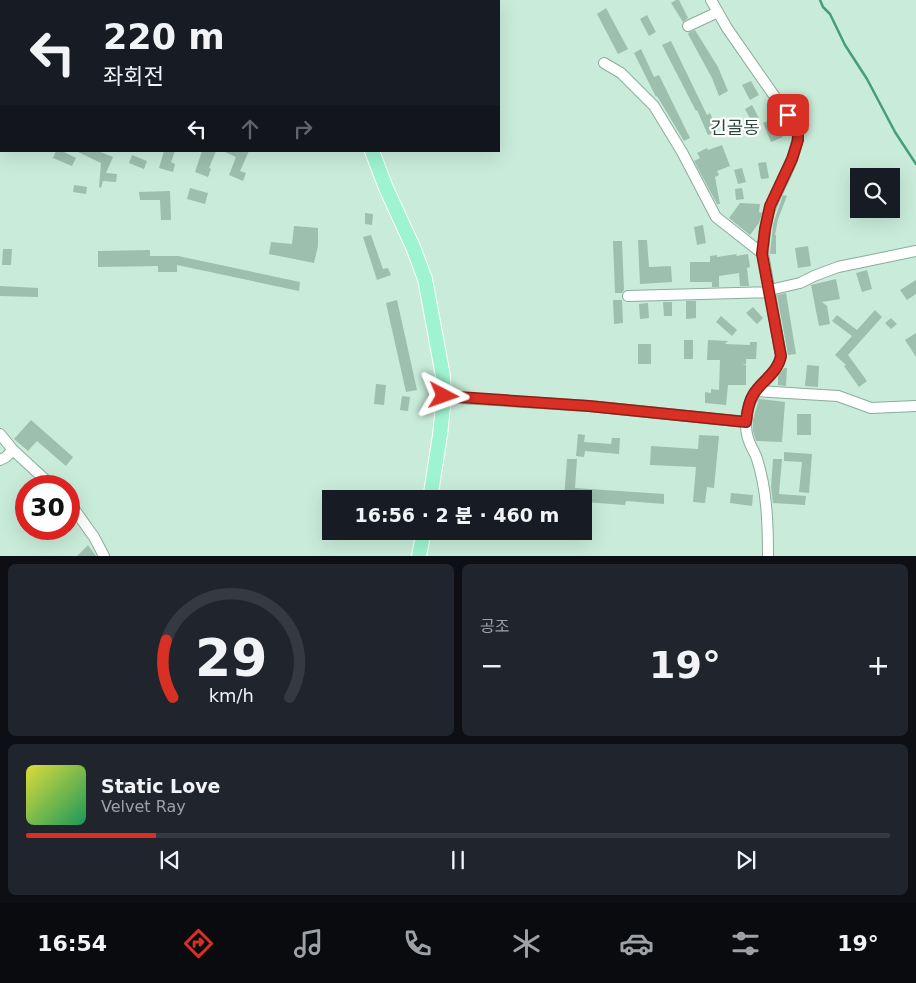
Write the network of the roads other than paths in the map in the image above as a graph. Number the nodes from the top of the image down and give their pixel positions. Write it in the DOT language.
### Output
graph roads {
  1 [pos="711,0"];
  2 [pos="718,12"];
  3 [pos="688,26"];
  4 [pos="604,63"];
  5 [pos="372,152"];
  6 [pos="916,251"];
  7 [pos="762,254"];
  8 [pos="770,292"];
  9 [pos="628,296"];
  10 [pos="756,391"];
  11 [pos="444,396"];
  12 [pos="916,406"];
  13 [pos="746,422"];
  14 [pos="0,434"];
  15 [pos="13,450"];
  16 [pos="0,460"];
  17 [pos="40,475"];
  18 [pos="431,490"];
  19 [pos="80,517"];
  20 [pos="423,540"];
  21 [pos="104,556"];
  22 [pos="420,556"];
  23 [pos="768,556"];
  1 -- 2 [label="street"];
  2 -- 3 [label="street"];
  2 -- 7 [label="street"];
  4 -- 7 [label="street"];
  5 -- 11 [label="main road"];
  6 -- 8 [label="street"];
  7 -- 8 [label="street"];
  8 -- 9 [label="street"];
  8 -- 10 [label="street"];
  10 -- 12 [label="street"];
  10 -- 13 [label="street"];
  11 -- 13 [label="street"];
  11 -- 18 [label="main road"];
  13 -- 23 [label="street"];
  14 -- 15 [label="street"];
  15 -- 16 [label="street"];
  15 -- 17 [label="street"];
  19 -- 21 [label="street"];
  20 -- 22 [label="main road"];
}
